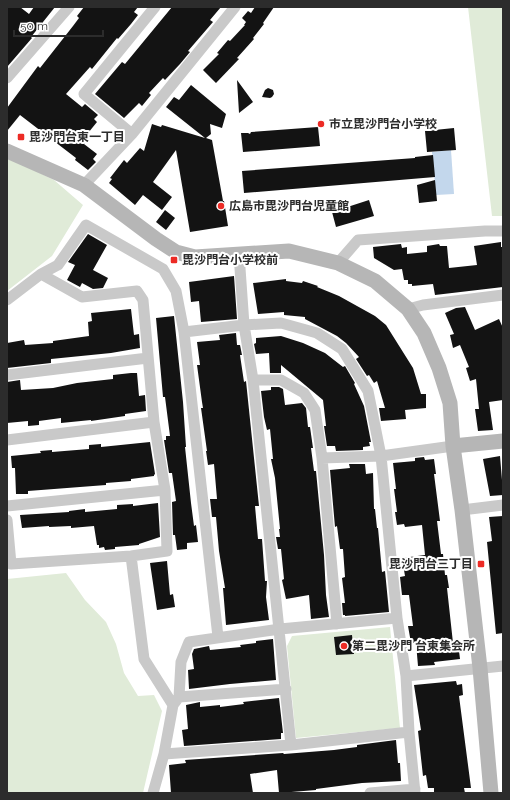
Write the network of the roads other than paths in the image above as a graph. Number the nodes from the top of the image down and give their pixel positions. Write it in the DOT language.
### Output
graph roads {
  1 [pos="68,7"];
  2 [pos="155,7"];
  3 [pos="235,7"];
  4 [pos="7,78"];
  5 [pos="132,134"];
  6 [pos="7,151"];
  7 [pos="84,185"];
  8 [pos="503,231"];
  9 [pos="239,254"];
  10 [pos="338,263"];
  11 [pos="41,274"];
  12 [pos="503,297"];
  13 [pos="7,300"];
  14 [pos="408,309"];
  15 [pos="244,325"];
  16 [pos="184,332"];
  17 [pos="148,358"];
  18 [pos="7,375"];
  19 [pos="253,380"];
  20 [pos="154,422"];
  21 [pos="7,440"];
  22 [pos="503,441"];
  23 [pos="453,446"];
  24 [pos="380,456"];
  25 [pos="322,458"];
  26 [pos="165,490"];
  27 [pos="503,505"];
  28 [pos="7,506"];
  29 [pos="462,510"];
  30 [pos="7,520"];
  31 [pos="131,556"];
  32 [pos="397,618"];
  33 [pos="337,624"];
  34 [pos="280,629"];
  35 [pos="218,637"];
  36 [pos="503,666"];
  37 [pos="480,668"];
  38 [pos="406,676"];
  39 [pos="286,688"];
  40 [pos="176,701"];
  41 [pos="410,732"];
  42 [pos="291,745"];
  43 [pos="164,754"];
  44 [pos="415,791"];
  45 [pos="153,793"];
  46 [pos="370,793"];
  47 [pos="492,793"];
  1 -- 4 [label="street"];
  2 -- 5 [label="street"];
  3 -- 5 [label="street"];
  5 -- 7 [label="street"];
  6 -- 7 [label="street"];
  7 -- 9 [label="street"];
  8 -- 10 [label="street"];
  9 -- 10 [label="street"];
  9 -- 15 [label="street"];
  10 -- 14 [label="street"];
  11 -- 13 [label="street"];
  11 -- 16 [label="street"];
  11 -- 17 [label="street"];
  12 -- 14 [label="street"];
  14 -- 23 [label="street"];
  15 -- 16 [label="street"];
  15 -- 19 [label="street"];
  15 -- 24 [label="street"];
  16 -- 35 [label="street"];
  17 -- 18 [label="street"];
  17 -- 20 [label="street"];
  19 -- 25 [label="street"];
  19 -- 34 [label="street"];
  20 -- 21 [label="street"];
  20 -- 26 [label="street"];
  22 -- 23 [label="street"];
  23 -- 24 [label="street"];
  23 -- 29 [label="street"];
  24 -- 25 [label="street"];
  24 -- 32 [label="street"];
  25 -- 33 [label="street"];
  26 -- 28 [label="street"];
  26 -- 31 [label="street"];
  27 -- 29 [label="street"];
  29 -- 37 [label="street"];
  30 -- 31 [label="street"];
  31 -- 40 [label="street"];
  32 -- 33 [label="street"];
  32 -- 38 [label="street"];
  33 -- 34 [label="street"];
  34 -- 35 [label="street"];
  34 -- 39 [label="street"];
  35 -- 40 [label="street"];
  36 -- 37 [label="street"];
  37 -- 38 [label="street"];
  37 -- 47 [label="street"];
  38 -- 41 [label="street"];
  39 -- 40 [label="street"];
  39 -- 42 [label="street"];
  40 -- 43 [label="street"];
  41 -- 42 [label="street"];
  41 -- 44 [label="street"];
  42 -- 43 [label="street"];
  43 -- 45 [label="street"];
  44 -- 46 [label="street"];
}
